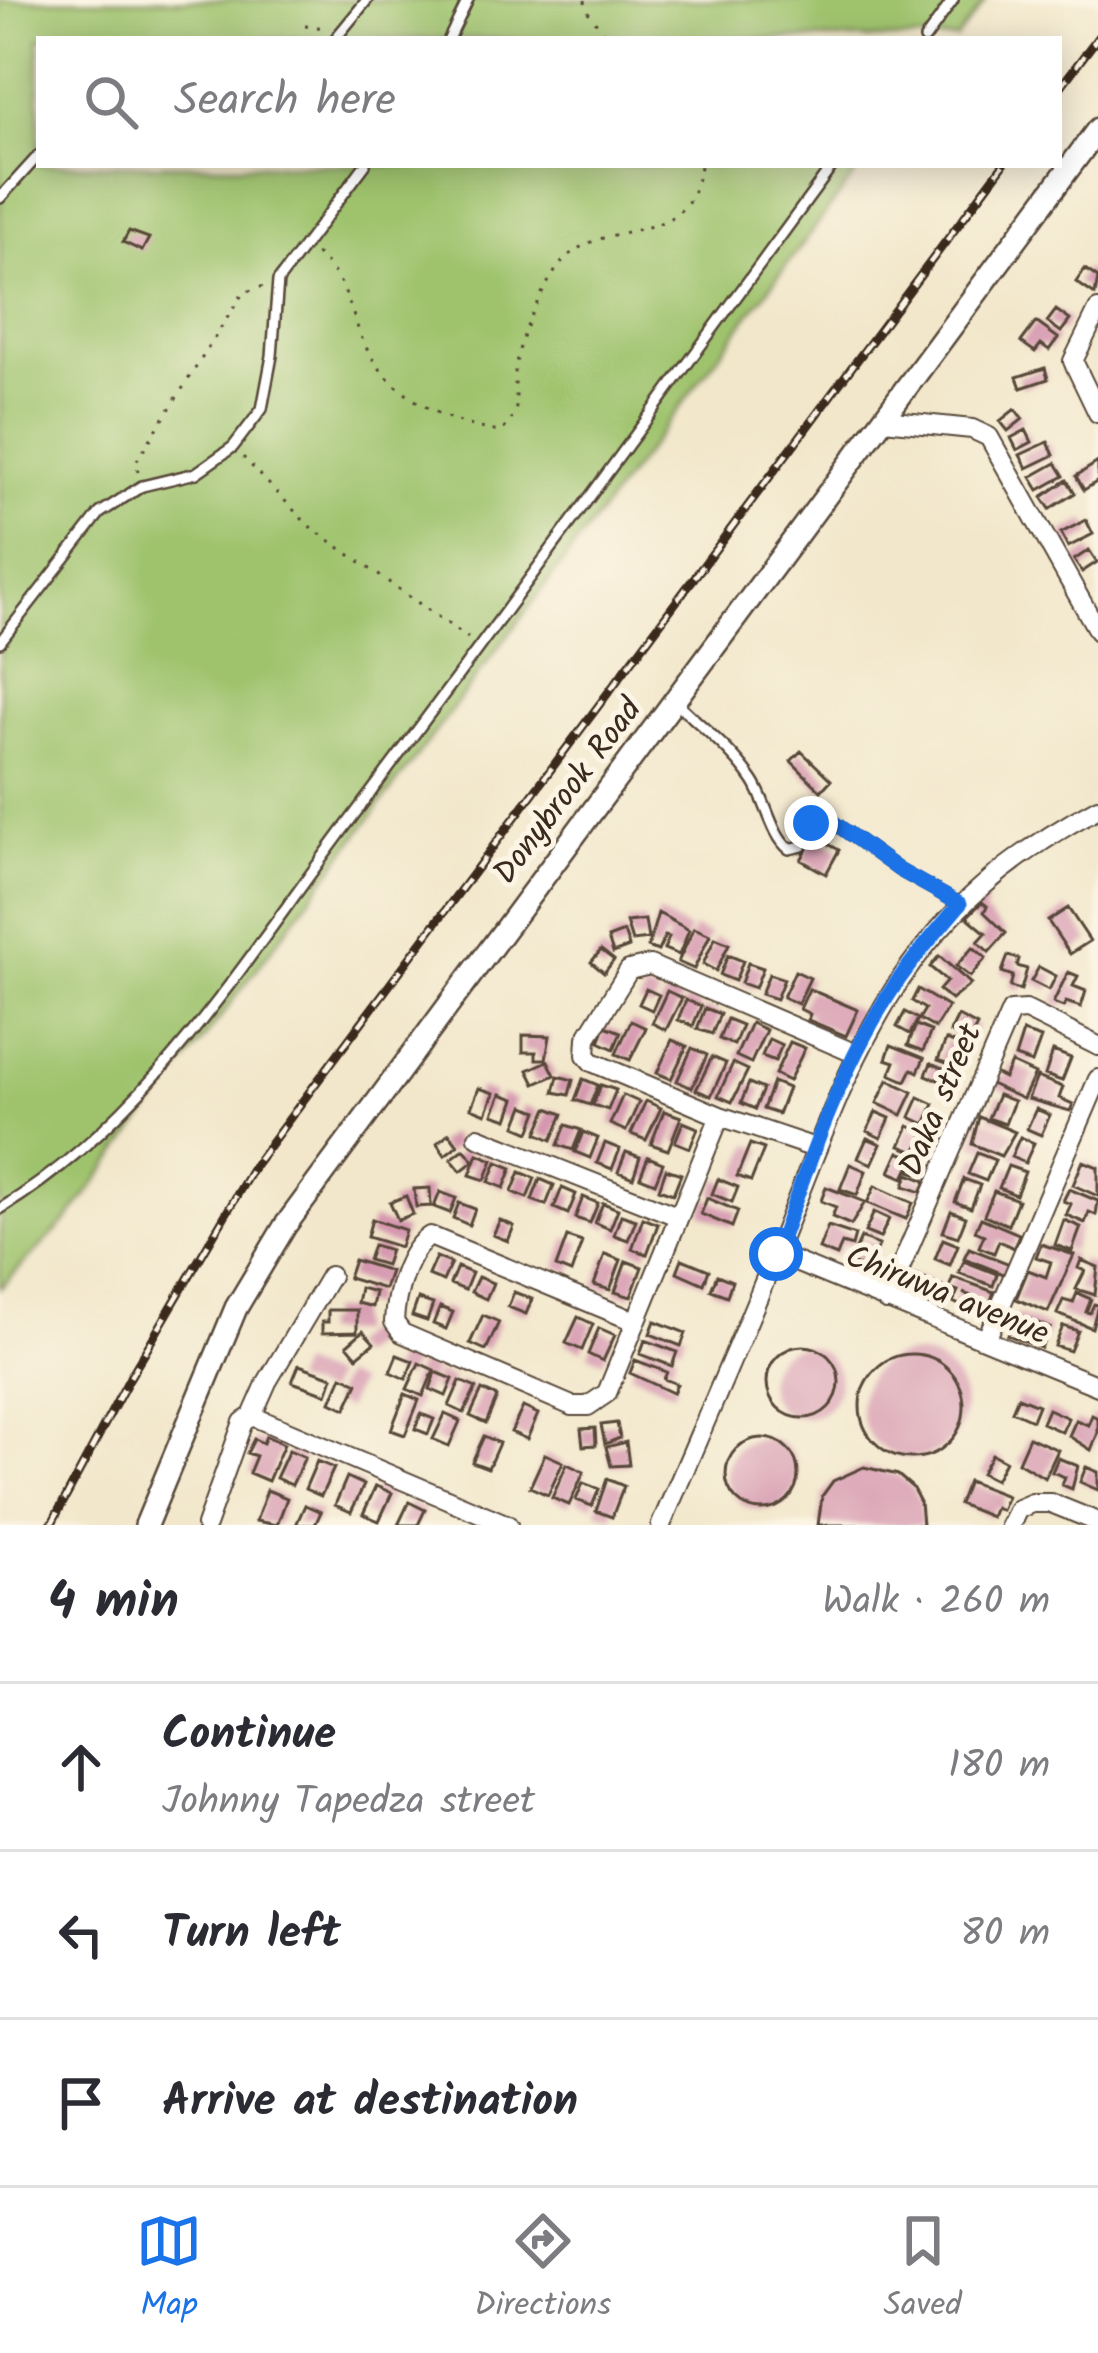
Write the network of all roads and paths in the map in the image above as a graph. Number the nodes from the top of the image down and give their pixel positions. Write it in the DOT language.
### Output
graph roads {
  1 [pos="367,0"];
  2 [pos="468,0"];
  3 [pos="585,0"];
  4 [pos="953,0"];
  5 [pos="305,26"];
  6 [pos="342,29"];
  7 [pos="336,36"];
  8 [pos="450,36"];
  9 [pos="606,36"];
  10 [pos="927,36"];
  11 [pos="1098,129"];
  12 [pos="36,158"];
  13 [pos="362,168"];
  14 [pos="700,168"];
  15 [pos="830,168"];
  16 [pos="0,198"];
  17 [pos="305,245"];
  18 [pos="278,281"];
  19 [pos="1098,310"];
  20 [pos="1098,413"];
  21 [pos="884,420"];
  22 [pos="233,447"];
  23 [pos="142,486"];
  24 [pos="1098,631"];
  25 [pos="0,642"];
  26 [pos="481,646"];
  27 [pos="674,700"];
  28 [pos="1098,808"];
  29 [pos="960,904"];
  30 [pos="1098,1046"];
  31 [pos="856,1054"];
  32 [pos="1098,1079"];
  33 [pos="720,1116"];
  34 [pos="478,1137"];
  35 [pos="814,1148"];
  36 [pos="0,1208"];
  37 [pos="677,1216"];
  38 [pos="776,1254"];
  39 [pos="330,1276"];
  40 [pos="886,1301"];
  41 [pos="634,1321"];
  42 [pos="986,1340"];
  43 [pos="1096,1379"];
  44 [pos="252,1416"];
  45 [pos="1014,1517"];
  46 [pos="1098,1522"];
  47 [pos="210,1524"];
  48 [pos="146,1525"];
  49 [pos="508,1525"];
  50 [pos="661,1525"];
  1 -- 6 [label="lane"];
  2 -- 8 [label="lane"];
  3 -- 9 [label="path"];
  4 -- 10 [label="lane"];
  5 -- 6 [label="path"];
  6 -- 7 [label="lane"];
  11 -- 21 [label="street, Donybrook Road"];
  12 -- 16 [label="lane"];
  13 -- 17 [label="lane"];
  14 -- 17 [label="path"];
  15 -- 26 [label="lane"];
  17 -- 18 [label="lane"];
  18 -- 22 [label="lane"];
  18 -- 23 [label="path"];
  19 -- 20 [label="street"];
  21 -- 24 [label="street"];
  21 -- 27 [label="street, Donybrook Road"];
  22 -- 23 [label="lane"];
  22 -- 26 [label="path"];
  23 -- 25 [label="lane"];
  26 -- 36 [label="lane"];
  27 -- 29 [label="lane"];
  27 -- 48 [label="street, Donybrook Road"];
  28 -- 29 [label="street"];
  29 -- 31 [label="street"];
  30 -- 40 [label="street, Daka street"];
  31 -- 33 [label="street"];
  31 -- 35 [label="street"];
  32 -- 42 [label="street"];
  33 -- 35 [label="street"];
  33 -- 37 [label="street"];
  34 -- 37 [label="street"];
  35 -- 38 [label="street"];
  37 -- 41 [label="street"];
  38 -- 40 [label="street, Chiruwa avenue"];
  38 -- 50 [label="street"];
  39 -- 44 [label="street"];
  40 -- 42 [label="street, Chiruwa avenue"];
  41 -- 41 [label="street"];
  42 -- 43 [label="street, Chiruwa avenue"];
  44 -- 47 [label="street"];
  44 -- 49 [label="street"];
  45 -- 46 [label="street"];
}
